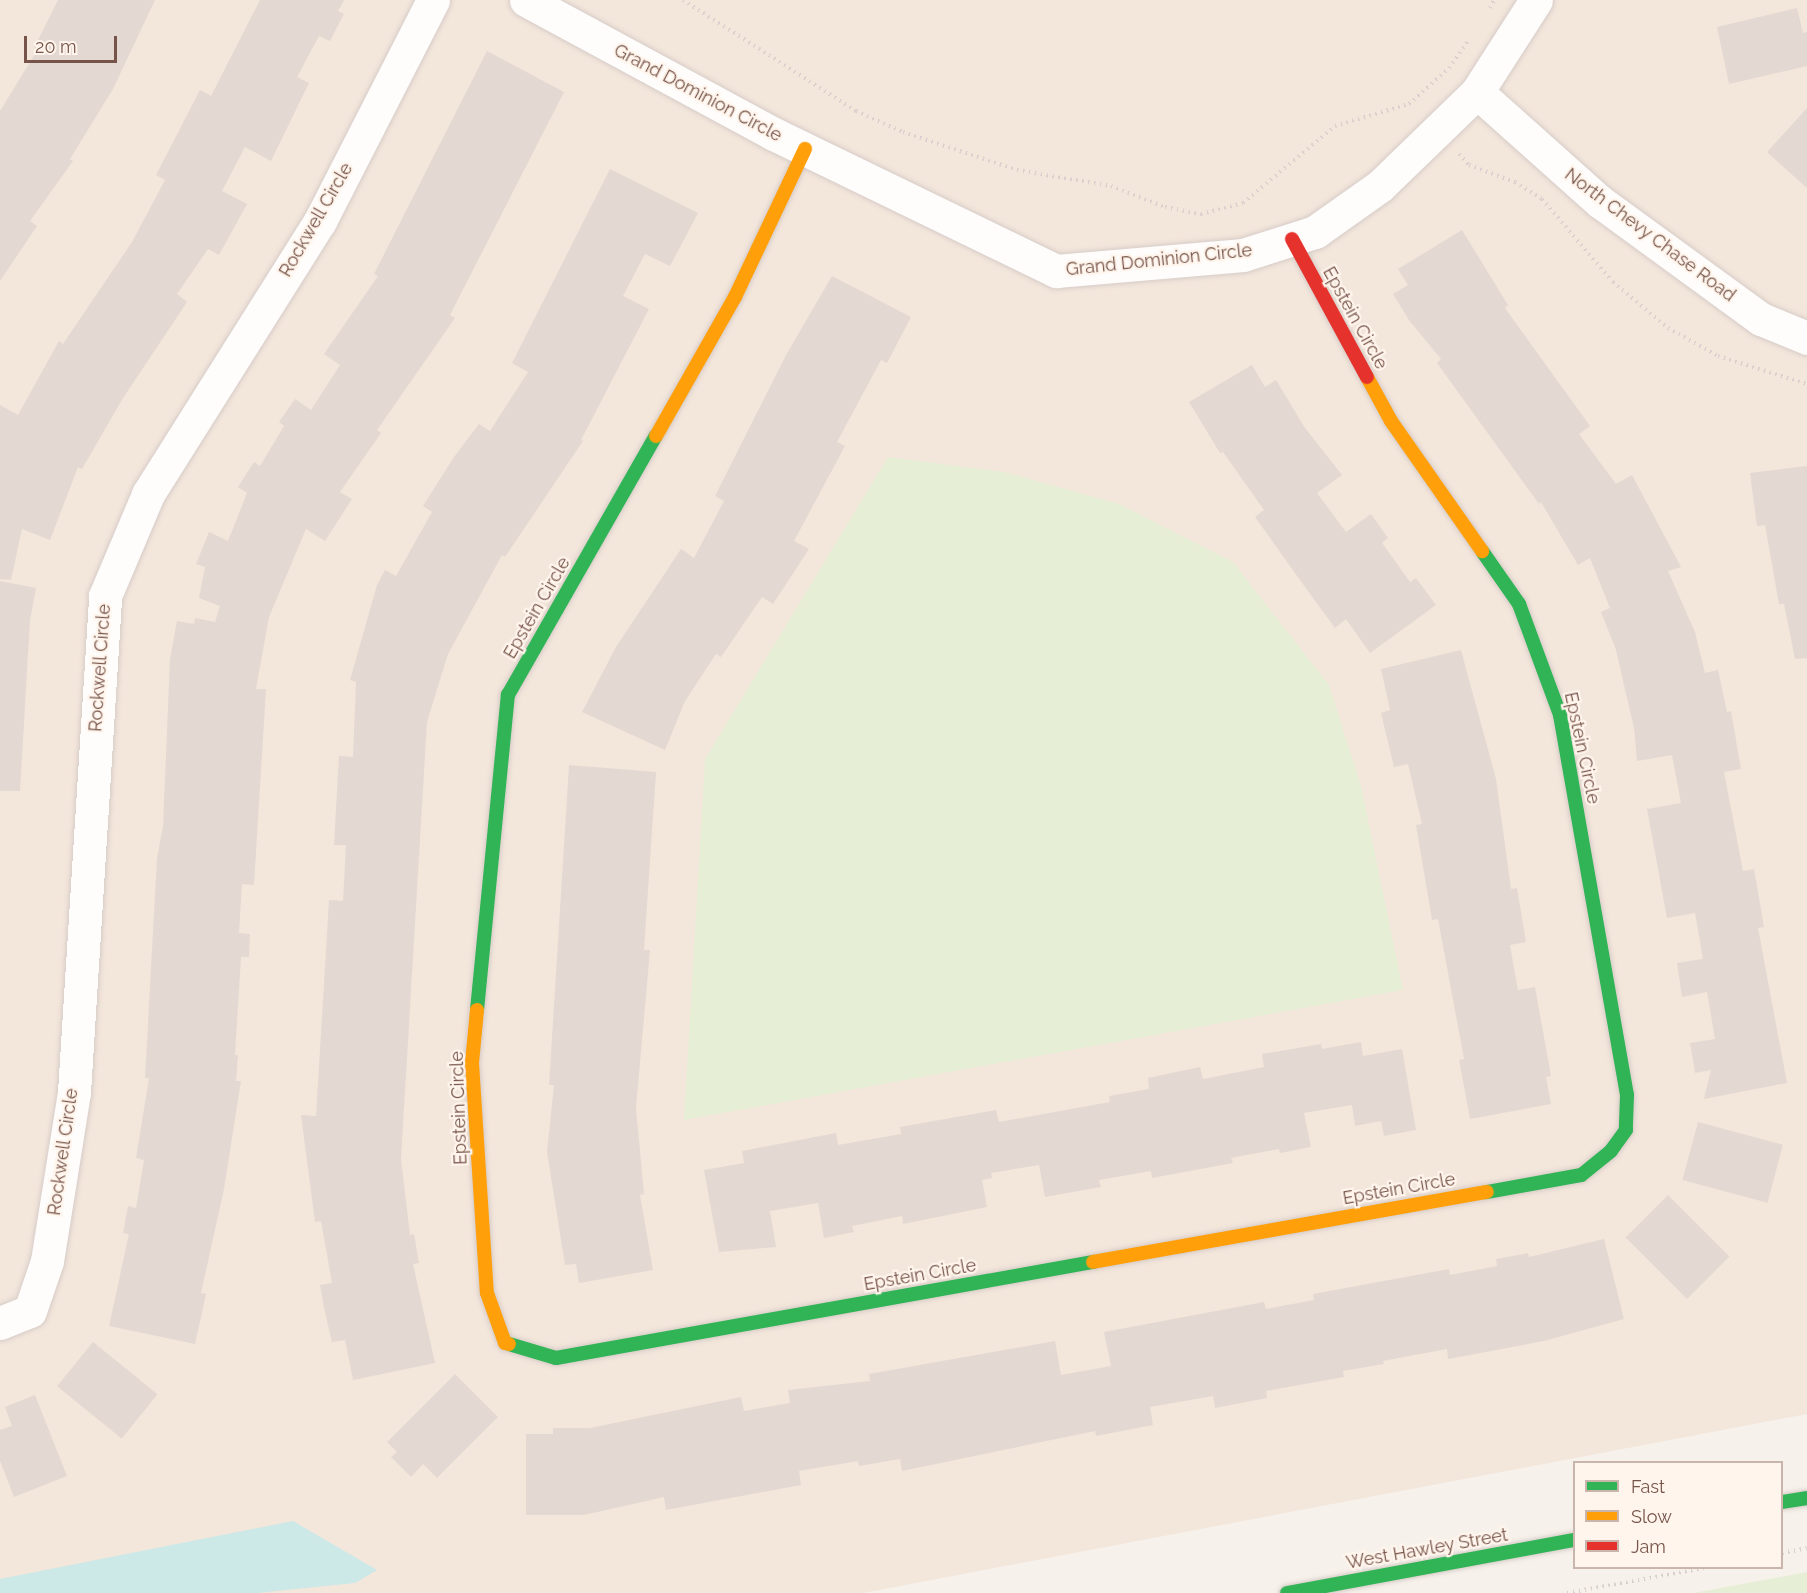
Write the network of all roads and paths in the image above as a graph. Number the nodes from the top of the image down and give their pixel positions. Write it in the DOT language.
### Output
graph roads {
  1 [pos="433,0"];
  2 [pos="526,0"];
  3 [pos="683,0"];
  4 [pos="1494,0"];
  5 [pos="1536,0"];
  6 [pos="1484,19"];
  7 [pos="1472,35"];
  8 [pos="1477,92"];
  9 [pos="1409,104"];
  10 [pos="1437,130"];
  11 [pos="805,149"];
  12 [pos="1292,239"];
  13 [pos="1807,338"];
  14 [pos="1807,384"];
  15 [pos="0,1323"];
  16 [pos="1807,1498"];
  17 [pos="1783,1503"];
  18 [pos="1573,1540"];
  19 [pos="1807,1548"];
  20 [pos="1783,1553"];
  21 [pos="1699,1569"];
  22 [pos="1287,1593"];
  23 [pos="1567,1593"];
  1 -- 15 [label="street, Rockwell Circle"];
  2 -- 11 [label="street, Grand Dominion Circle"];
  3 -- 9 [label="path"];
  4 -- 6 [label="path"];
  5 -- 8 [label="street, Grand Dominion Circle"];
  7 -- 9 [label="path"];
  8 -- 10 [label="street, Grand Dominion Circle"];
  8 -- 13 [label="street, North Chevy Chase Road"];
  9 -- 10 [label="path"];
  10 -- 12 [label="street, Grand Dominion Circle"];
  10 -- 14 [label="path"];
  11 -- 12 [label="street, Grand Dominion Circle"];
  11 -- 12 [label="street, Epstein Circle"];
  16 -- 17 [label="street"];
  18 -- 22 [label="street, West Hawley Street"];
  19 -- 20 [label="path"];
  21 -- 23 [label="path"];
}
